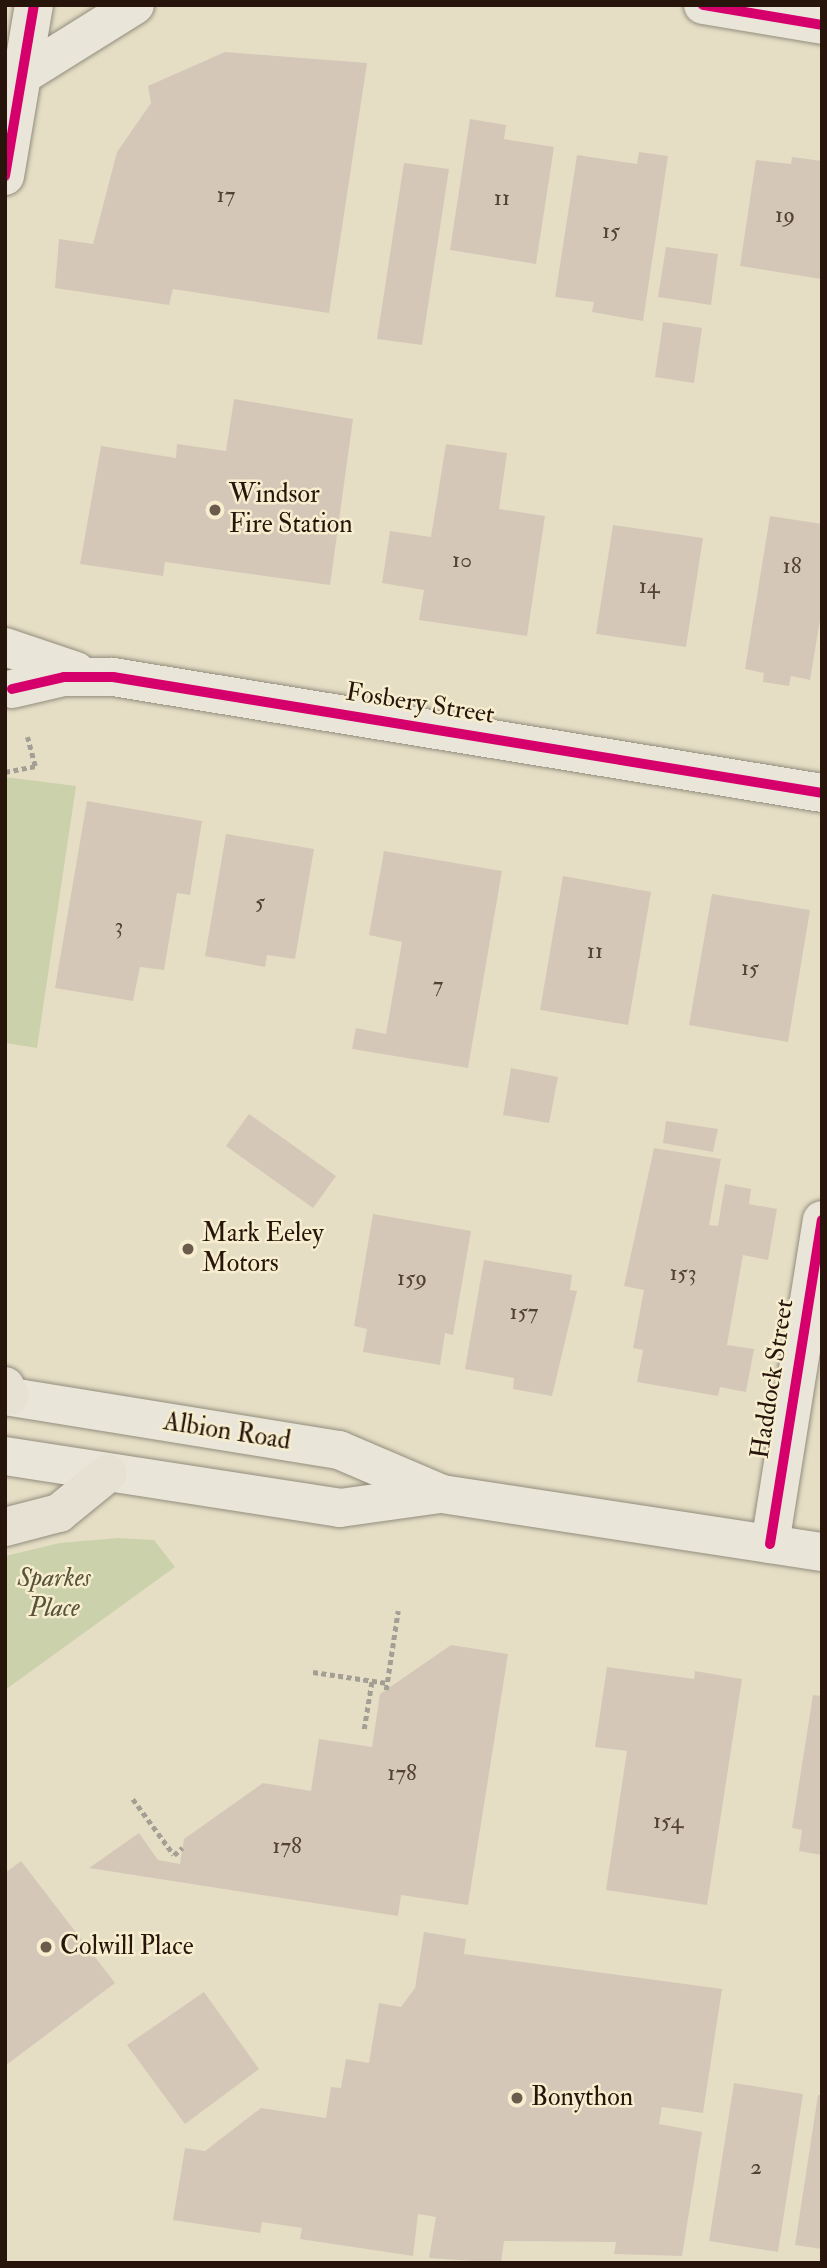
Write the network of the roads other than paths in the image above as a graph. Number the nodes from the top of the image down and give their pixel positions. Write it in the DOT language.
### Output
graph roads {
  1 [pos="34,5"];
  2 [pos="135,5"];
  3 [pos="703,5"];
  4 [pos="822,25"];
  5 [pos="23,75"];
  6 [pos="5,176"];
  7 [pos="5,647"];
  8 [pos="113,677"];
  9 [pos="12,689"];
  10 [pos="822,793"];
  11 [pos="822,1220"];
  12 [pos="7,1393"];
  13 [pos="5,1456"];
  14 [pos="108,1473"];
  15 [pos="442,1494"];
  16 [pos="5,1527"];
  17 [pos="770,1544"];
  18 [pos="822,1552"];
  1 -- 5 [label="street"];
  2 -- 5 [label="street"];
  3 -- 4 [label="street"];
  5 -- 6 [label="street"];
  7 -- 8 [label="street"];
  8 -- 9 [label="street, Fosbery Street"];
  8 -- 10 [label="street, Fosbery Street"];
  11 -- 17 [label="street, Haddock Street"];
  12 -- 15 [label="street, Albion Road"];
  13 -- 14 [label="street, Albion Road"];
  14 -- 15 [label="street, Albion Road"];
  14 -- 16 [label="highway"];
  15 -- 17 [label="street, Albion Road"];
  17 -- 18 [label="street, Albion Road"];
}
